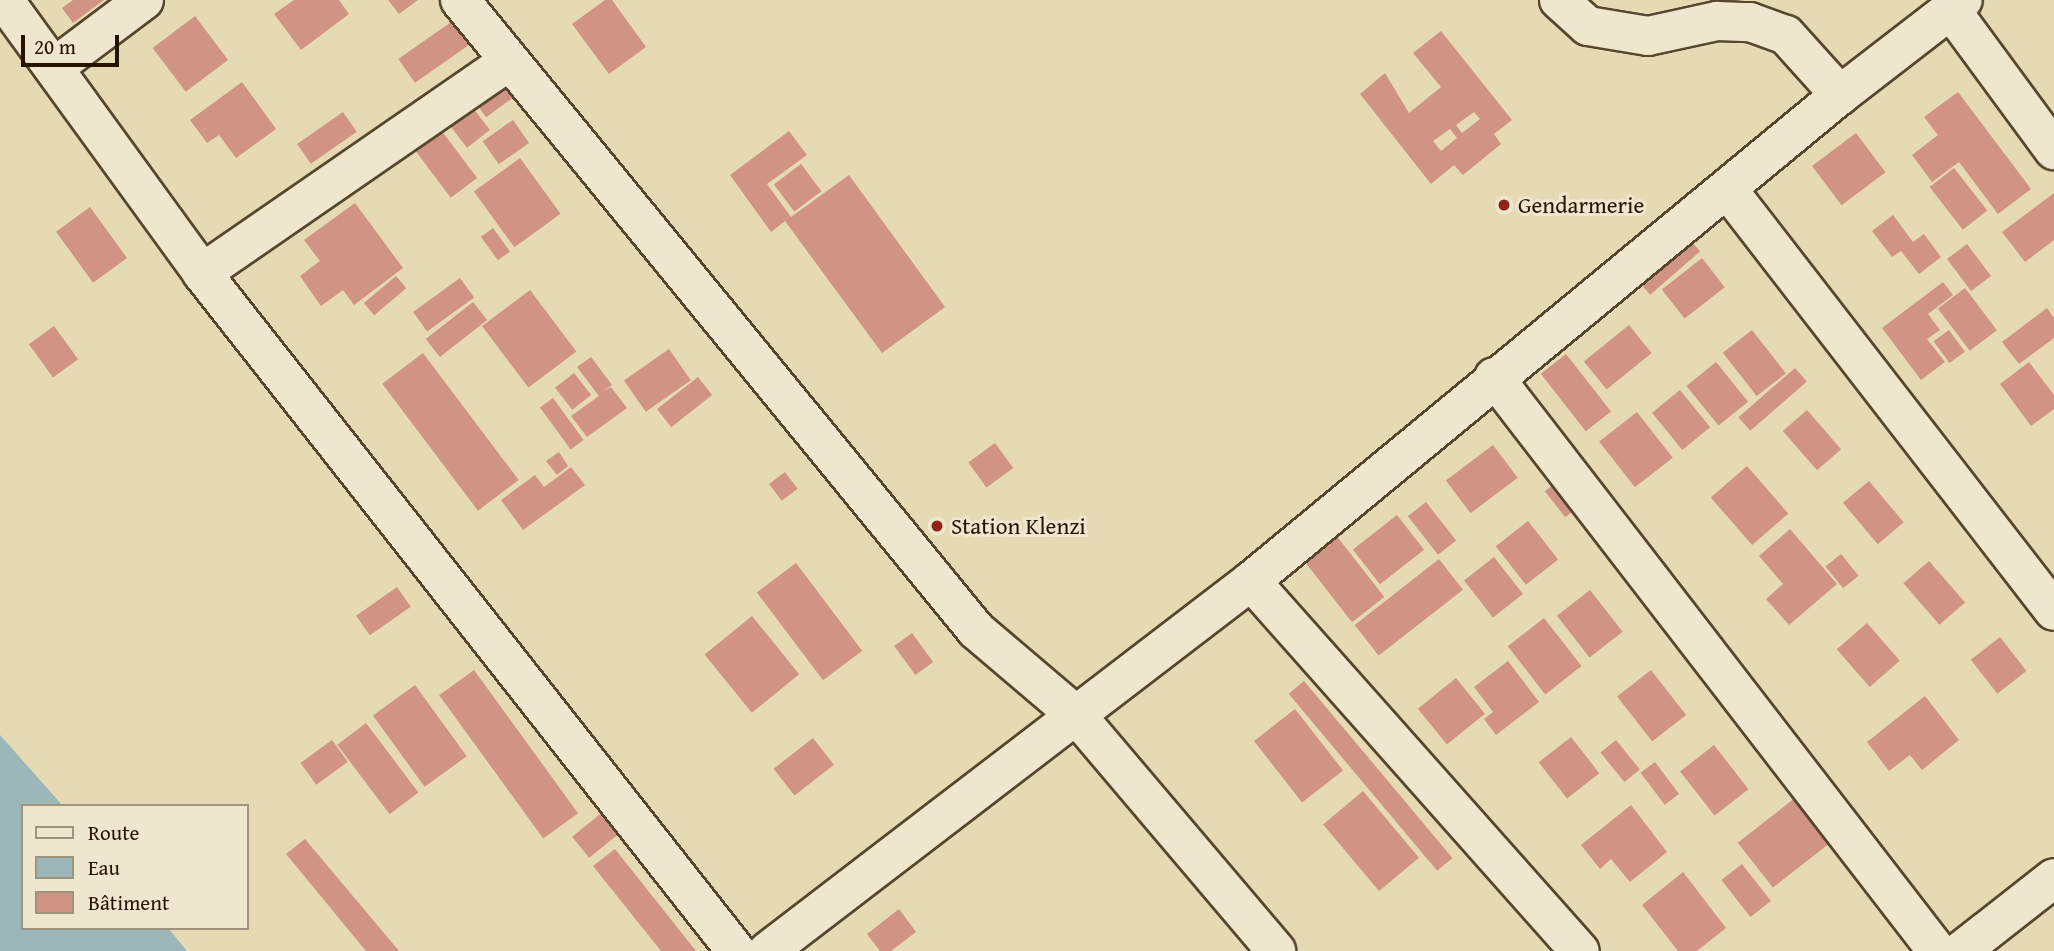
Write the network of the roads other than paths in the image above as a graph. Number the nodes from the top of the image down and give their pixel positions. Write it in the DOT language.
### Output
graph roads {
  1 [pos="4,0"];
  2 [pos="144,0"];
  3 [pos="460,0"];
  4 [pos="1559,0"];
  5 [pos="1957,5"];
  6 [pos="509,61"];
  7 [pos="57,66"];
  8 [pos="1840,95"];
  9 [pos="2054,150"];
  10 [pos="1728,190"];
  11 [pos="202,273"];
  12 [pos="1494,377"];
  13 [pos="1251,581"];
  14 [pos="2054,611"];
  15 [pos="1077,716"];
  16 [pos="2054,878"];
  17 [pos="736,951"];
  18 [pos="768,951"];
  19 [pos="1276,951"];
  20 [pos="1580,951"];
  21 [pos="1937,951"];
  22 [pos="1961,951"];
  1 -- 7 [label="street"];
  2 -- 7 [label="street"];
  3 -- 6 [label="street"];
  4 -- 8 [label="street"];
  5 -- 8 [label="street"];
  5 -- 9 [label="street"];
  6 -- 11 [label="street"];
  6 -- 15 [label="street"];
  7 -- 11 [label="street"];
  8 -- 10 [label="street"];
  10 -- 12 [label="street"];
  10 -- 14 [label="street"];
  11 -- 17 [label="street"];
  12 -- 13 [label="street"];
  12 -- 21 [label="street"];
  13 -- 15 [label="street"];
  13 -- 20 [label="street"];
  15 -- 18 [label="street"];
  15 -- 19 [label="street"];
  16 -- 22 [label="street"];
}
